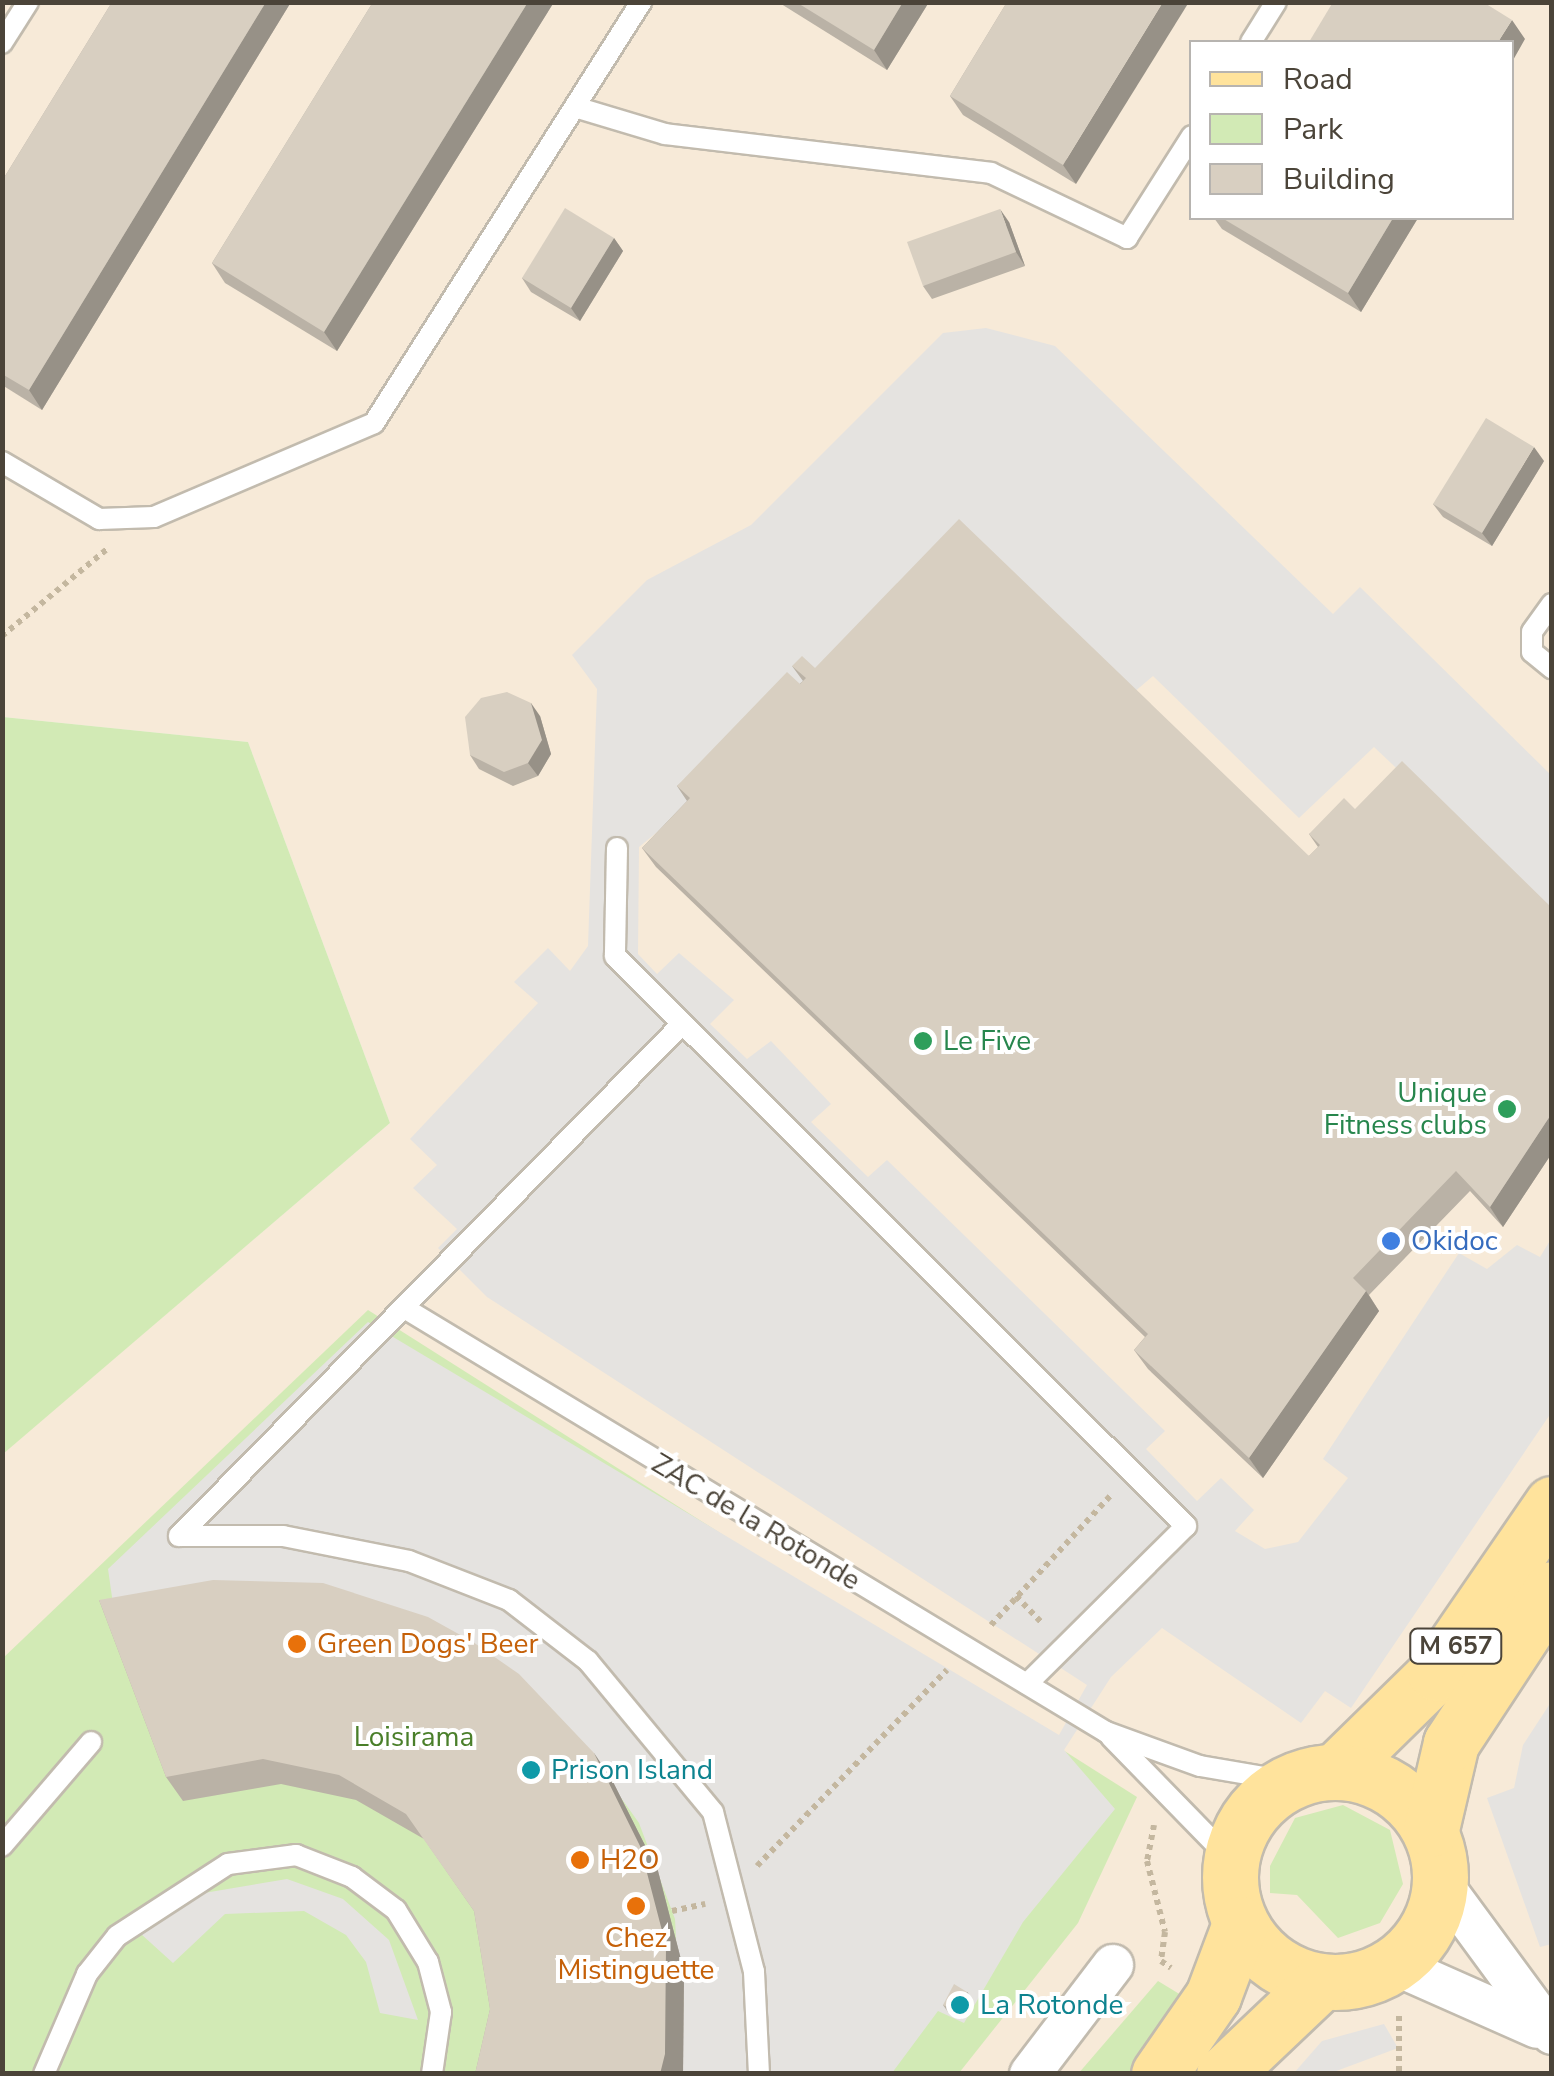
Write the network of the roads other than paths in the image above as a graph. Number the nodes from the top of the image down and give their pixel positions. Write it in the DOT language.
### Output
graph roads {
  1 [pos="28,2"];
  2 [pos="641,2"];
  3 [pos="1276,2"];
  4 [pos="1251,40"];
  5 [pos="2,43"];
  6 [pos="574,107"];
  7 [pos="1189,141"];
  8 [pos="2,462"];
  9 [pos="1552,604"];
  10 [pos="1552,668"];
  11 [pos="617,848"];
  12 [pos="683,1022"];
  13 [pos="406,1309"];
  14 [pos="1552,1504"];
  15 [pos="1552,1589"];
  16 [pos="1027,1684"];
  17 [pos="1106,1732"];
  18 [pos="91,1742"];
  19 [pos="1313,1775"];
  20 [pos="1432,1829"];
  21 [pos="2,1846"];
  22 [pos="1230,1859"];
  23 [pos="1442,1884"];
  24 [pos="1240,1924"];
  25 [pos="1114,1966"];
  26 [pos="1321,1982"];
  27 [pos="1397,1984"];
  28 [pos="1552,2035"];
  29 [pos="44,2074"];
  30 [pos="432,2074"];
  31 [pos="759,2074"];
  32 [pos="1030,2074"];
  33 [pos="1159,2074"];
  34 [pos="1224,2074"];
  1 -- 5 [label="lane"];
  2 -- 6 [label="lane"];
  3 -- 4 [label="lane"];
  6 -- 7 [label="lane"];
  6 -- 8 [label="lane"];
  9 -- 10 [label="lane"];
  11 -- 12 [label="lane"];
  12 -- 13 [label="lane"];
  12 -- 16 [label="lane"];
  13 -- 16 [label="lane, ZAC de la Rotonde"];
  13 -- 31 [label="lane"];
  14 -- 19 [label="main road, M 657"];
  15 -- 20 [label="main road, M 657"];
  16 -- 17 [label="lane, ZAC de la Rotonde"];
  17 -- 19 [label="lane, ZAC de la Rotonde"];
  17 -- 22 [label="lane, ZAC de la Rotonde"];
  18 -- 21 [label="lane"];
  19 -- 20 [label="main road"];
  19 -- 22 [label="main road"];
  20 -- 23 [label="main road"];
  22 -- 24 [label="main road"];
  23 -- 27 [label="main road"];
  23 -- 28 [label="street"];
  24 -- 26 [label="main road"];
  24 -- 33 [label="main road"];
  25 -- 32 [label="street"];
  26 -- 27 [label="main road"];
  26 -- 34 [label="main road"];
  27 -- 28 [label="street"];
  29 -- 30 [label="lane"];
}
